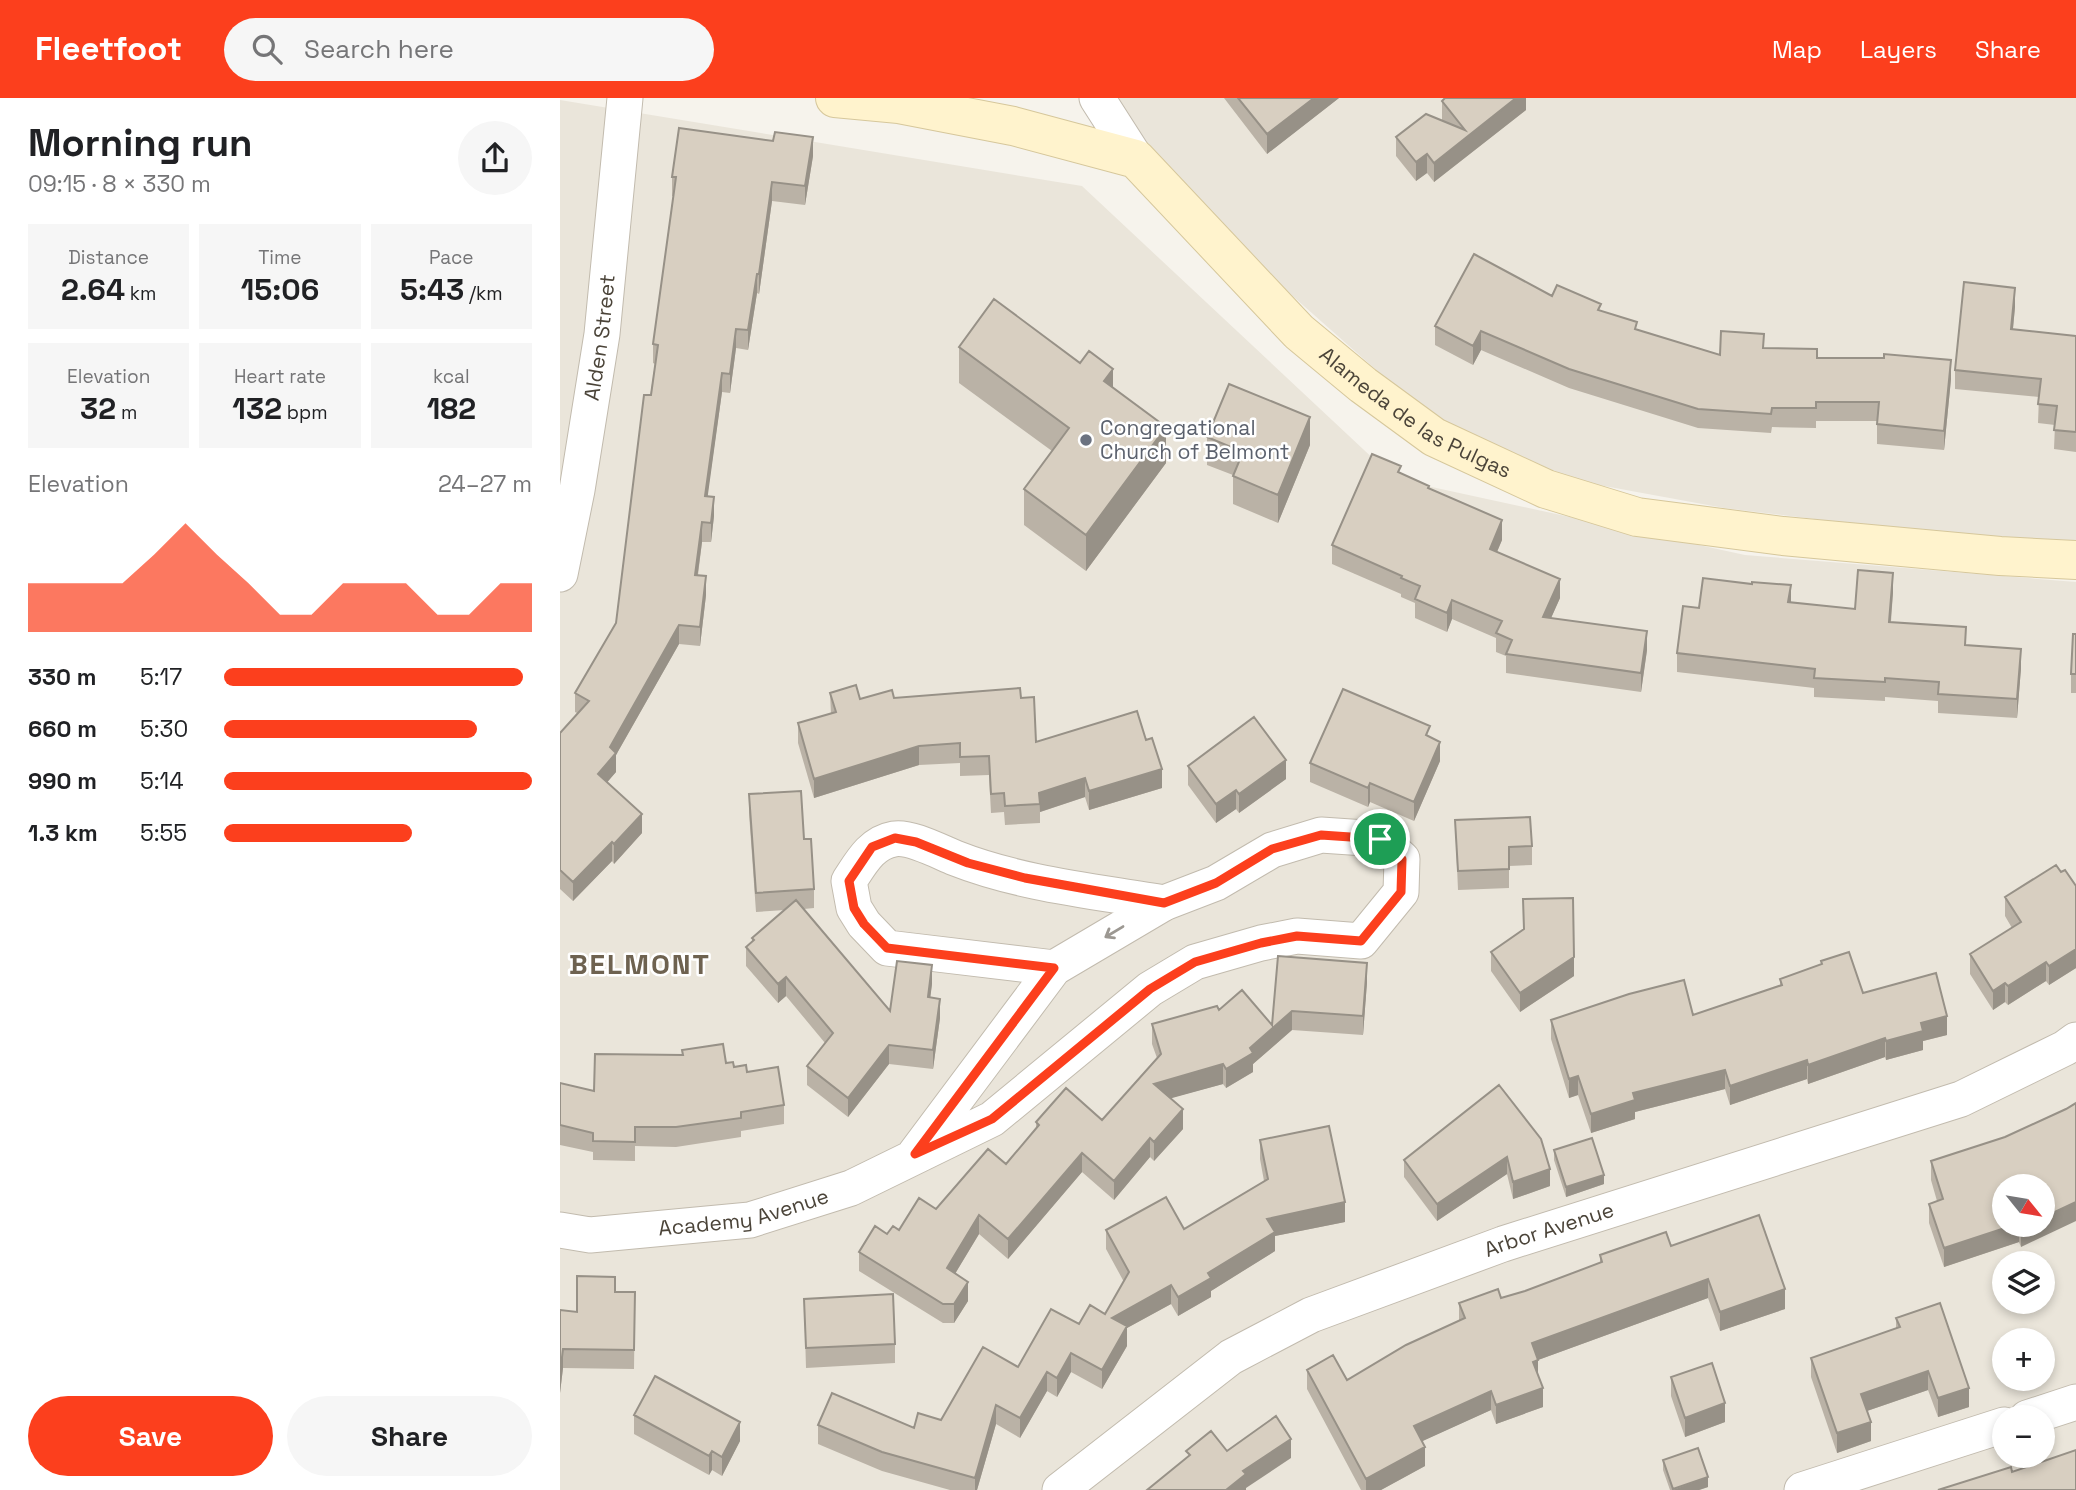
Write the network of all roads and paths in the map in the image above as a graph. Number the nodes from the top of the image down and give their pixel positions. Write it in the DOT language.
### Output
graph roads {
  1 [pos="625,98"];
  2 [pos="835,98"];
  3 [pos="1097,98"];
  4 [pos="904,101"];
  5 [pos="1136,159"];
  6 [pos="2076,560"];
  7 [pos="560,574"];
  8 [pos="1164,903"];
  9 [pos="1054,968"];
  10 [pos="2076,1040"];
  11 [pos="915,1154"];
  12 [pos="560,1230"];
  13 [pos="2076,1402"];
  14 [pos="2055,1409"];
  15 [pos="1992,1429"];
  16 [pos="1060,1490"];
  17 [pos="1802,1490"];
  1 -- 7 [label="street, Alden Street"];
  2 -- 4 [label="main road"];
  3 -- 5 [label="street"];
  4 -- 5 [label="main road"];
  5 -- 6 [label="main road, Alameda de las Pulgas"];
  8 -- 9 [label="street, Academy Avenue, one-way"];
  8 -- 9 [label="street"];
  8 -- 11 [label="street, Academy Avenue"];
  9 -- 11 [label="street, Academy Avenue"];
  10 -- 16 [label="street, Arbor Avenue"];
  11 -- 12 [label="street, Academy Avenue"];
  13 -- 14 [label="street"];
  15 -- 17 [label="street"];
}
